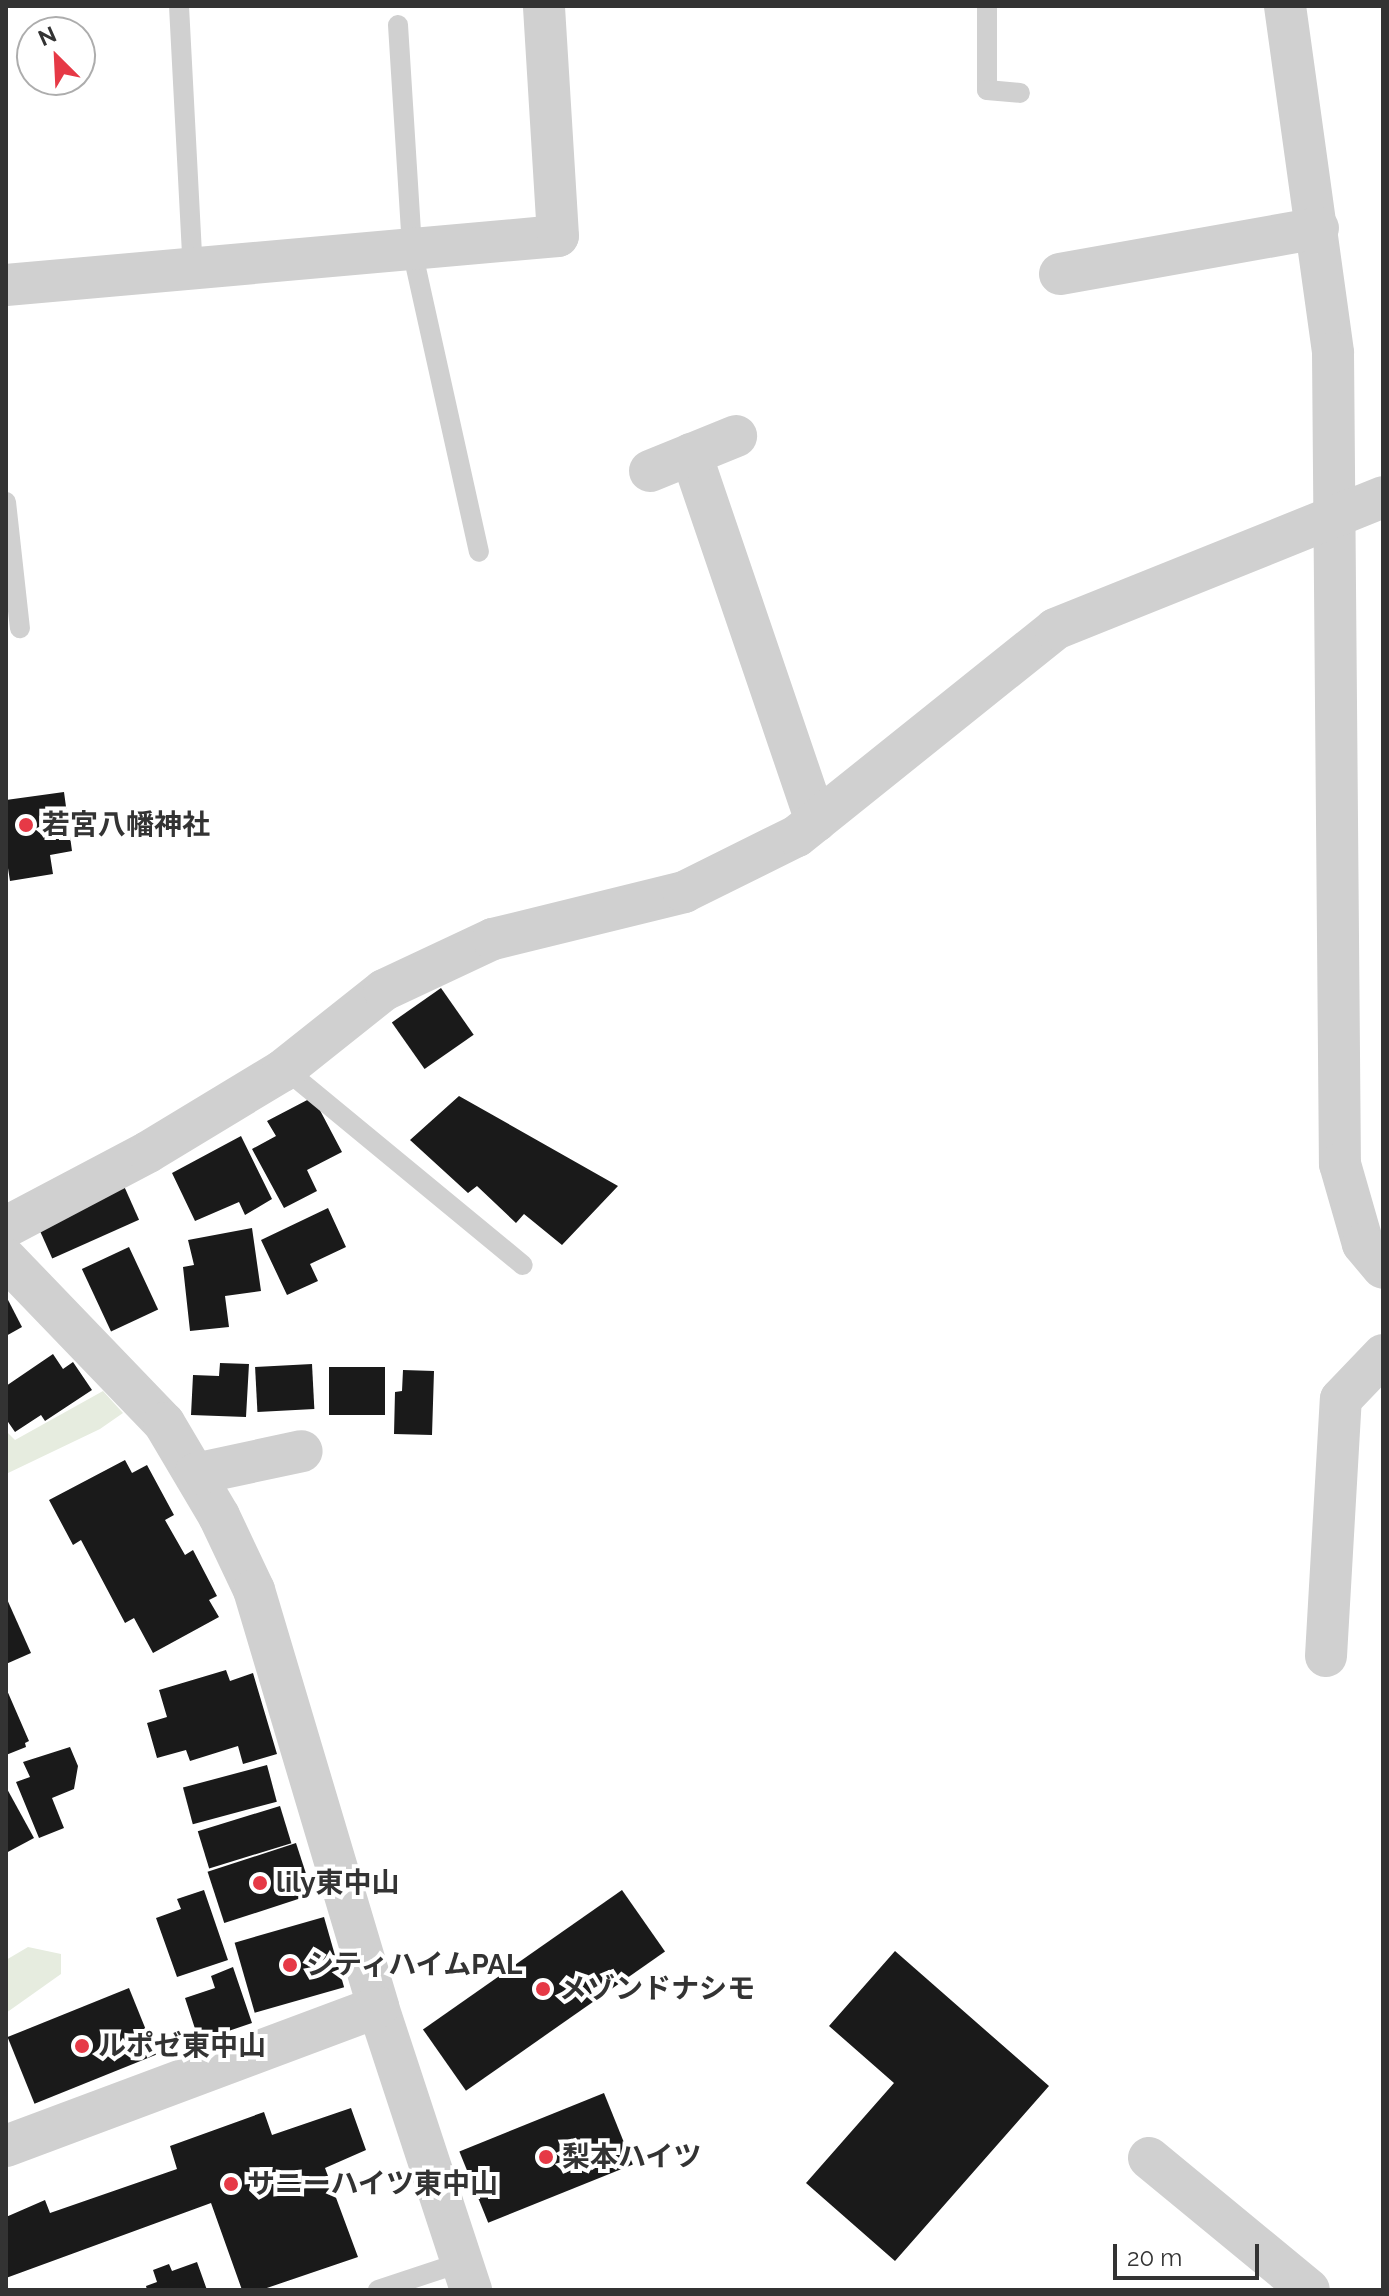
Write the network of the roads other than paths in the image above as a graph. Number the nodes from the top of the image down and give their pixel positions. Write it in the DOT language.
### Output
graph roads {
  1 [pos="179,6"];
  2 [pos="544,6"];
  3 [pos="987,6"];
  4 [pos="1285,6"];
  5 [pos="398,25"];
  6 [pos="1020,93"];
  7 [pos="1318,228"];
  8 [pos="412,250"];
  9 [pos="193,270"];
  10 [pos="1060,274"];
  11 [pos="6,285"];
  12 [pos="736,436"];
  13 [pos="691,454"];
  14 [pos="650,471"];
  15 [pos="1383,497"];
  16 [pos="6,502"];
  17 [pos="1334,518"];
  18 [pos="479,552"];
  19 [pos="20,628"];
  20 [pos="816,821"];
  21 [pos="285,1069"];
  22 [pos="7,1254"];
  23 [pos="523,1265"];
  24 [pos="1383,1268"];
  25 [pos="1383,1355"];
  26 [pos="302,1451"];
  27 [pos="195,1474"];
  28 [pos="1326,1656"];
  29 [pos="378,2007"];
  30 [pos="6,2146"];
  31 [pos="1149,2158"];
  32 [pos="467,2276"];
  33 [pos="378,2290"];
  34 [pos="1309,2290"];
  1 -- 9 [label="lane"];
  2 -- 8 [label="street"];
  3 -- 6 [label="lane"];
  4 -- 7 [label="street"];
  5 -- 8 [label="lane"];
  7 -- 10 [label="street"];
  7 -- 17 [label="street"];
  8 -- 9 [label="street"];
  8 -- 18 [label="lane"];
  9 -- 11 [label="street"];
  12 -- 13 [label="street"];
  13 -- 14 [label="street"];
  13 -- 20 [label="street"];
  15 -- 17 [label="street"];
  16 -- 19 [label="lane"];
  17 -- 20 [label="street"];
  17 -- 24 [label="street"];
  20 -- 21 [label="street"];
  21 -- 22 [label="street"];
  21 -- 23 [label="lane"];
  22 -- 27 [label="street"];
  25 -- 28 [label="street"];
  26 -- 27 [label="street"];
  27 -- 29 [label="street"];
  29 -- 30 [label="street"];
  29 -- 32 [label="street"];
  31 -- 34 [label="street"];
  32 -- 33 [label="lane"];
}
